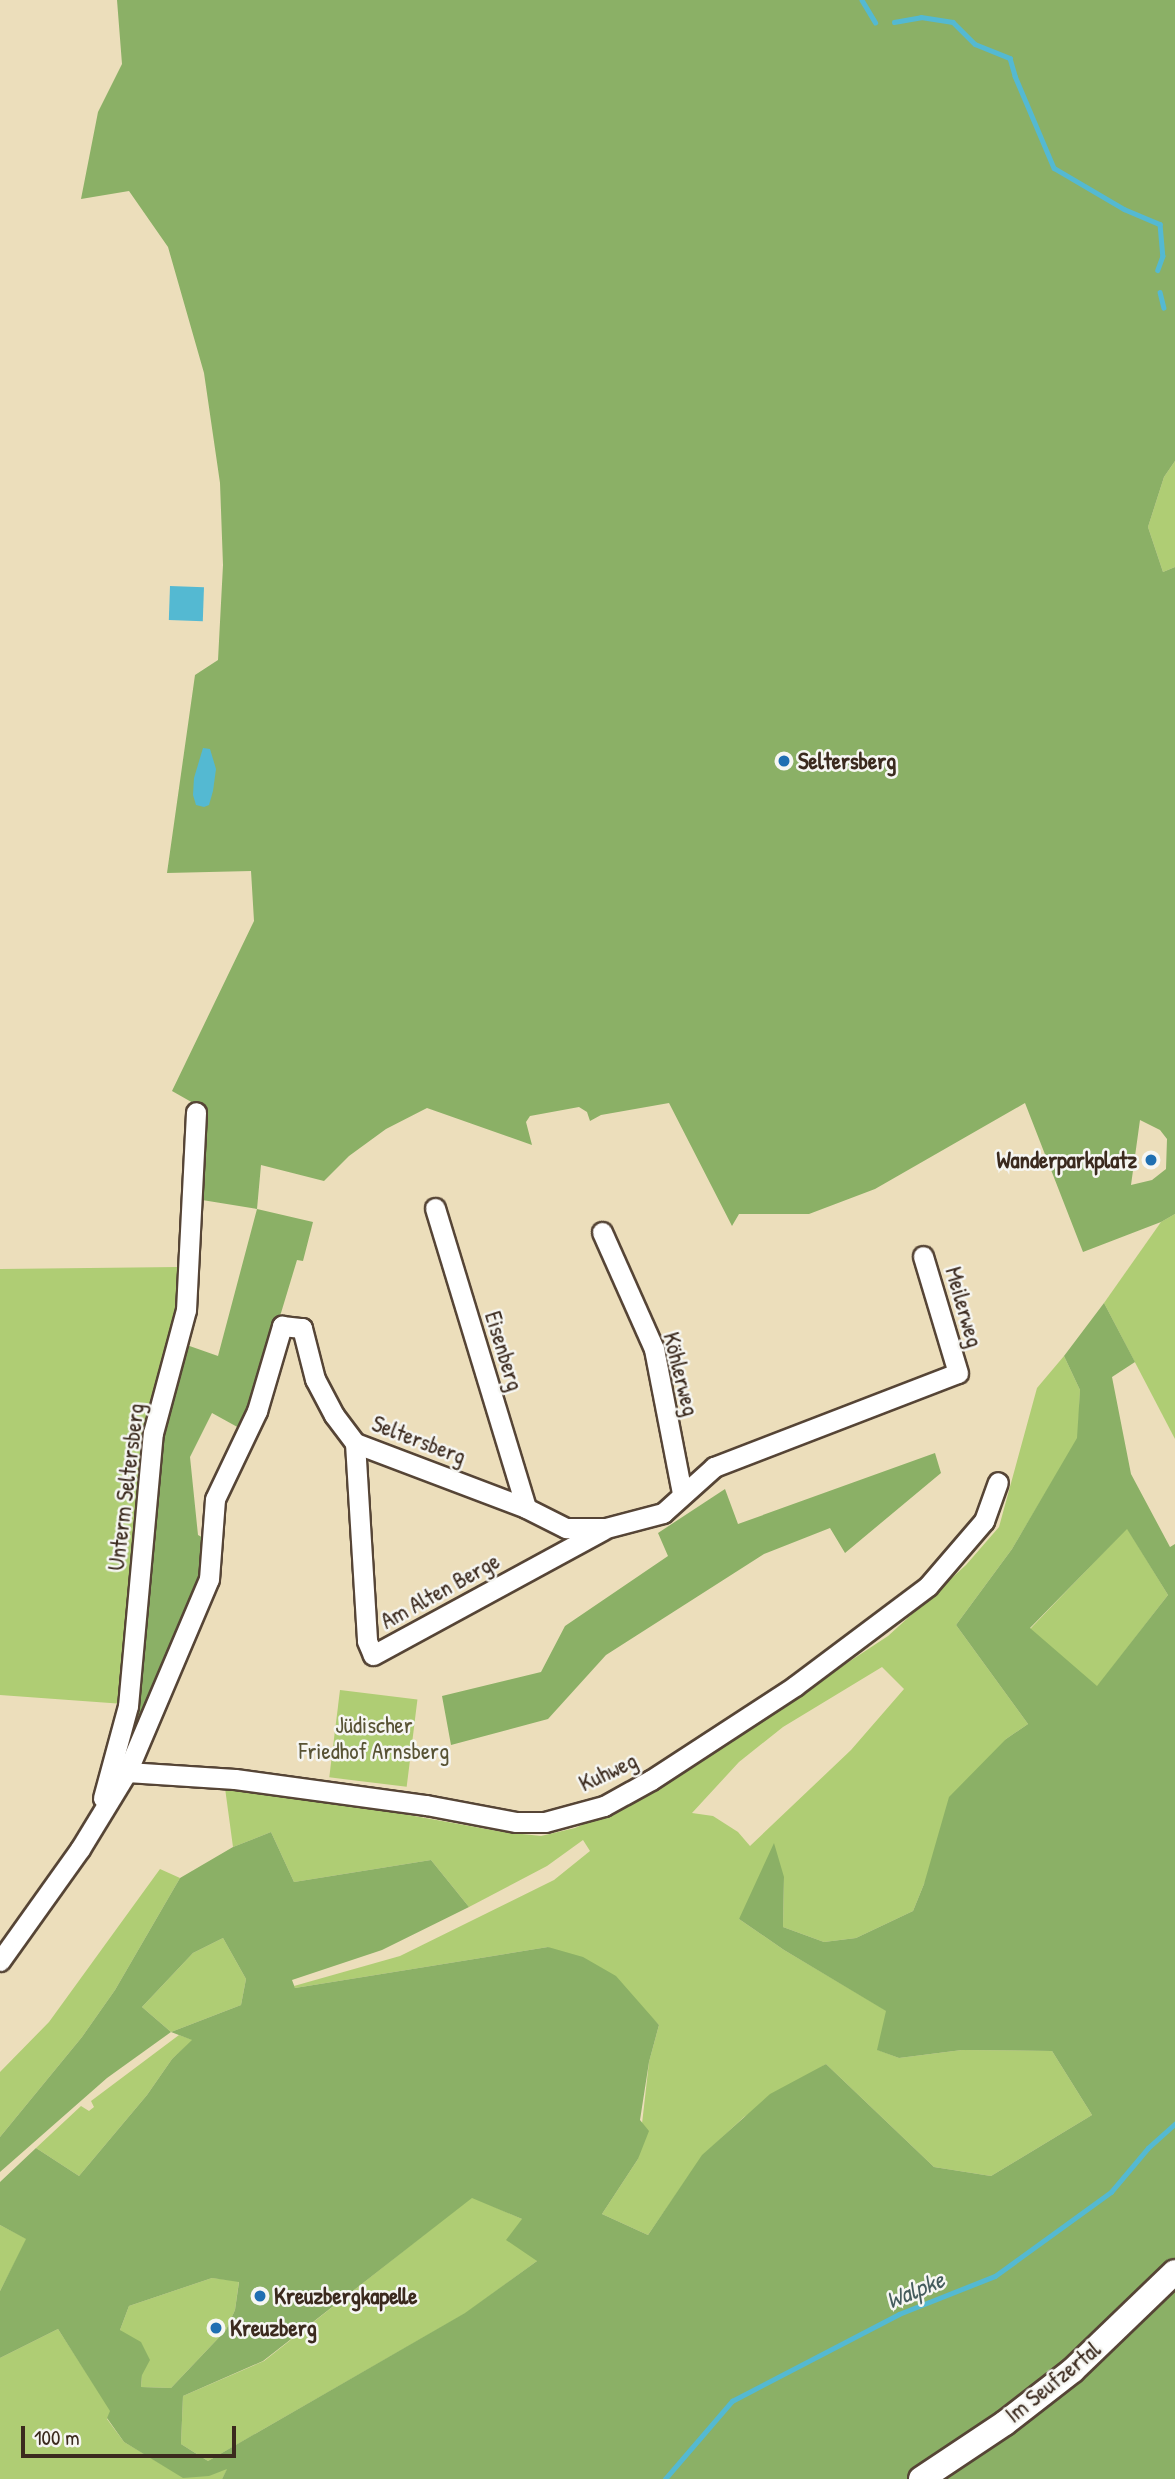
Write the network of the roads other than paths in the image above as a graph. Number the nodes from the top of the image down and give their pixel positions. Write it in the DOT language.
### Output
graph roads {
  1 [pos="196,1112"];
  2 [pos="435,1208"];
  3 [pos="602,1232"];
  4 [pos="923,1256"];
  5 [pos="958,1373"];
  6 [pos="355,1443"];
  7 [pos="998,1482"];
  8 [pos="682,1493"];
  9 [pos="526,1508"];
  10 [pos="606,1528"];
  11 [pos="127,1772"];
  12 [pos="95,1826"];
  13 [pos="0,1961"];
  14 [pos="1175,2272"];
  15 [pos="921,2479"];
  1 -- 12 [label="street, Unterm Seltersberg"];
  2 -- 9 [label="street, Eisenberg"];
  3 -- 8 [label="street, Köhlerweg"];
  4 -- 5 [label="street, Meilerweg"];
  5 -- 8 [label="street, Seltersberg"];
  6 -- 9 [label="street, Seltersberg"];
  6 -- 10 [label="street, Am Alten Berge"];
  6 -- 11 [label="street, Seltersberg"];
  7 -- 11 [label="street, Kuhweg"];
  8 -- 10 [label="street, Seltersberg"];
  9 -- 10 [label="street, Seltersberg"];
  11 -- 12 [label="street"];
  12 -- 13 [label="street"];
  14 -- 15 [label="main road, Im Seufzertal"];
}
